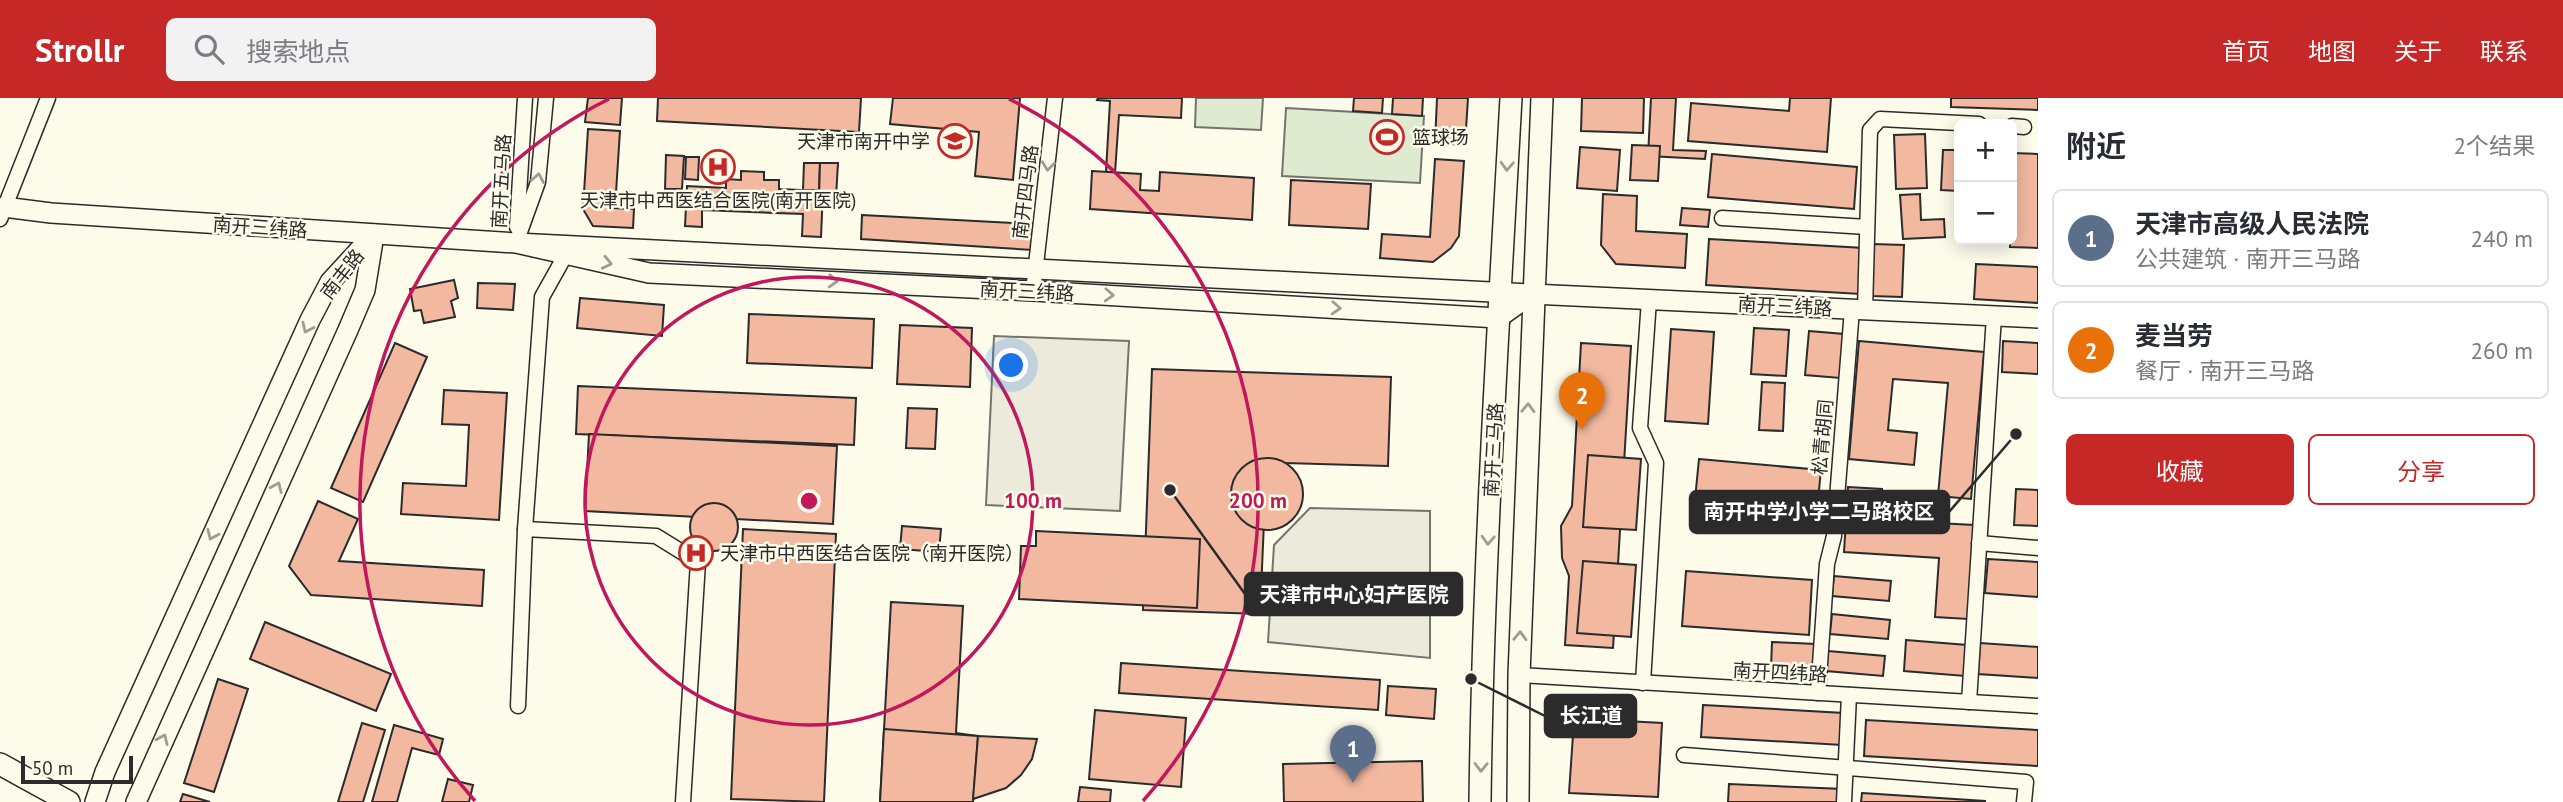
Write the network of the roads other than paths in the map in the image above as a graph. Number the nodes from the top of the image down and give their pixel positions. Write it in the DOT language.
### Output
graph roads {
  1 [pos="48,98"];
  2 [pos="525,98"];
  3 [pos="546,98"];
  4 [pos="1055,98"];
  5 [pos="1511,98"];
  6 [pos="1542,98"];
  7 [pos="1954,123"];
  8 [pos="2,213"];
  9 [pos="1722,219"];
  10 [pos="1867,228"];
  11 [pos="374,234"];
  12 [pos="516,243"];
  13 [pos="566,254"];
  14 [pos="1035,268"];
  15 [pos="1033,291"];
  16 [pos="1500,293"];
  17 [pos="1532,294"];
  18 [pos="1649,300"];
  19 [pos="1858,310"];
  20 [pos="1994,316"];
  21 [pos="1498,318"];
  22 [pos="2038,318"];
  23 [pos="526,529"];
  24 [pos="1979,543"];
  25 [pos="2038,548"];
  26 [pos="1519,675"];
  27 [pos="1643,683"];
  28 [pos="1818,693"];
  29 [pos="1849,695"];
  30 [pos="1969,702"];
  31 [pos="519,706"];
  32 [pos="2038,706"];
  33 [pos="1684,755"];
  34 [pos="0,764"];
  35 [pos="1845,768"];
  36 [pos="69,802"];
  37 [pos="95,802"];
  38 [pos="136,802"];
  39 [pos="683,802"];
  40 [pos="1480,802"];
  41 [pos="1518,802"];
  42 [pos="1843,802"];
  43 [pos="2024,802"];
  1 -- 8 [label="street"];
  2 -- 12 [label="street, 南开五马路"];
  12 -- 3 [label="street, 南开五马路, one-way"];
  4 -- 14 [label="street, 南开四马路, one-way"];
  5 -- 16 [label="main road, 南开三马路, one-way"];
  6 -- 17 [label="main road, 南开三马路"];
  7 -- 10 [label="street, 松青胡同"];
  8 -- 11 [label="street, 南开三纬路"];
  9 -- 10 [label="street"];
  10 -- 19 [label="street, 松青胡同"];
  11 -- 12 [label="street, 南开三纬路"];
  11 -- 37 [label="street, 南丰路, one-way"];
  38 -- 11 [label="street, 南丰路, one-way"];
  12 -- 13 [label="street, 南开三纬路"];
  12 -- 14 [label="street, 南开三纬路"];
  13 -- 15 [label="street, 南开三纬路, one-way"];
  13 -- 23 [label="street"];
  14 -- 15 [label="street, 南开四马路"];
  14 -- 16 [label="street, 南开三纬路"];
  15 -- 21 [label="street, 南开三纬路, one-way"];
  16 -- 17 [label="street, 南开三纬路"];
  16 -- 21 [label="main road, 南开三马路"];
  17 -- 18 [label="street, 南开三纬路"];
  17 -- 21 [label="street"];
  26 -- 17 [label="main road, 南开三马路, one-way"];
  18 -- 19 [label="street, 南开三纬路"];
  18 -- 27 [label="street"];
  19 -- 20 [label="street, 南开三纬路"];
  19 -- 28 [label="street, 松青胡同"];
  20 -- 22 [label="street, 南开三纬路"];
  20 -- 24 [label="street"];
  21 -- 40 [label="main road, 南开三马路, one-way"];
  23 -- 31 [label="street"];
  23 -- 39 [label="street"];
  24 -- 25 [label="street"];
  24 -- 30 [label="street"];
  26 -- 27 [label="street, 南开四纬路"];
  26 -- 41 [label="main road, 南开三马路"];
  27 -- 28 [label="street, 南开四纬路"];
  28 -- 29 [label="street, 南开四纬路"];
  29 -- 30 [label="street, 南开四纬路"];
  29 -- 35 [label="street"];
  30 -- 32 [label="street, 南开四纬路"];
  33 -- 35 [label="street"];
  34 -- 36 [label="main road"];
  35 -- 42 [label="street"];
  35 -- 43 [label="street"];
}
